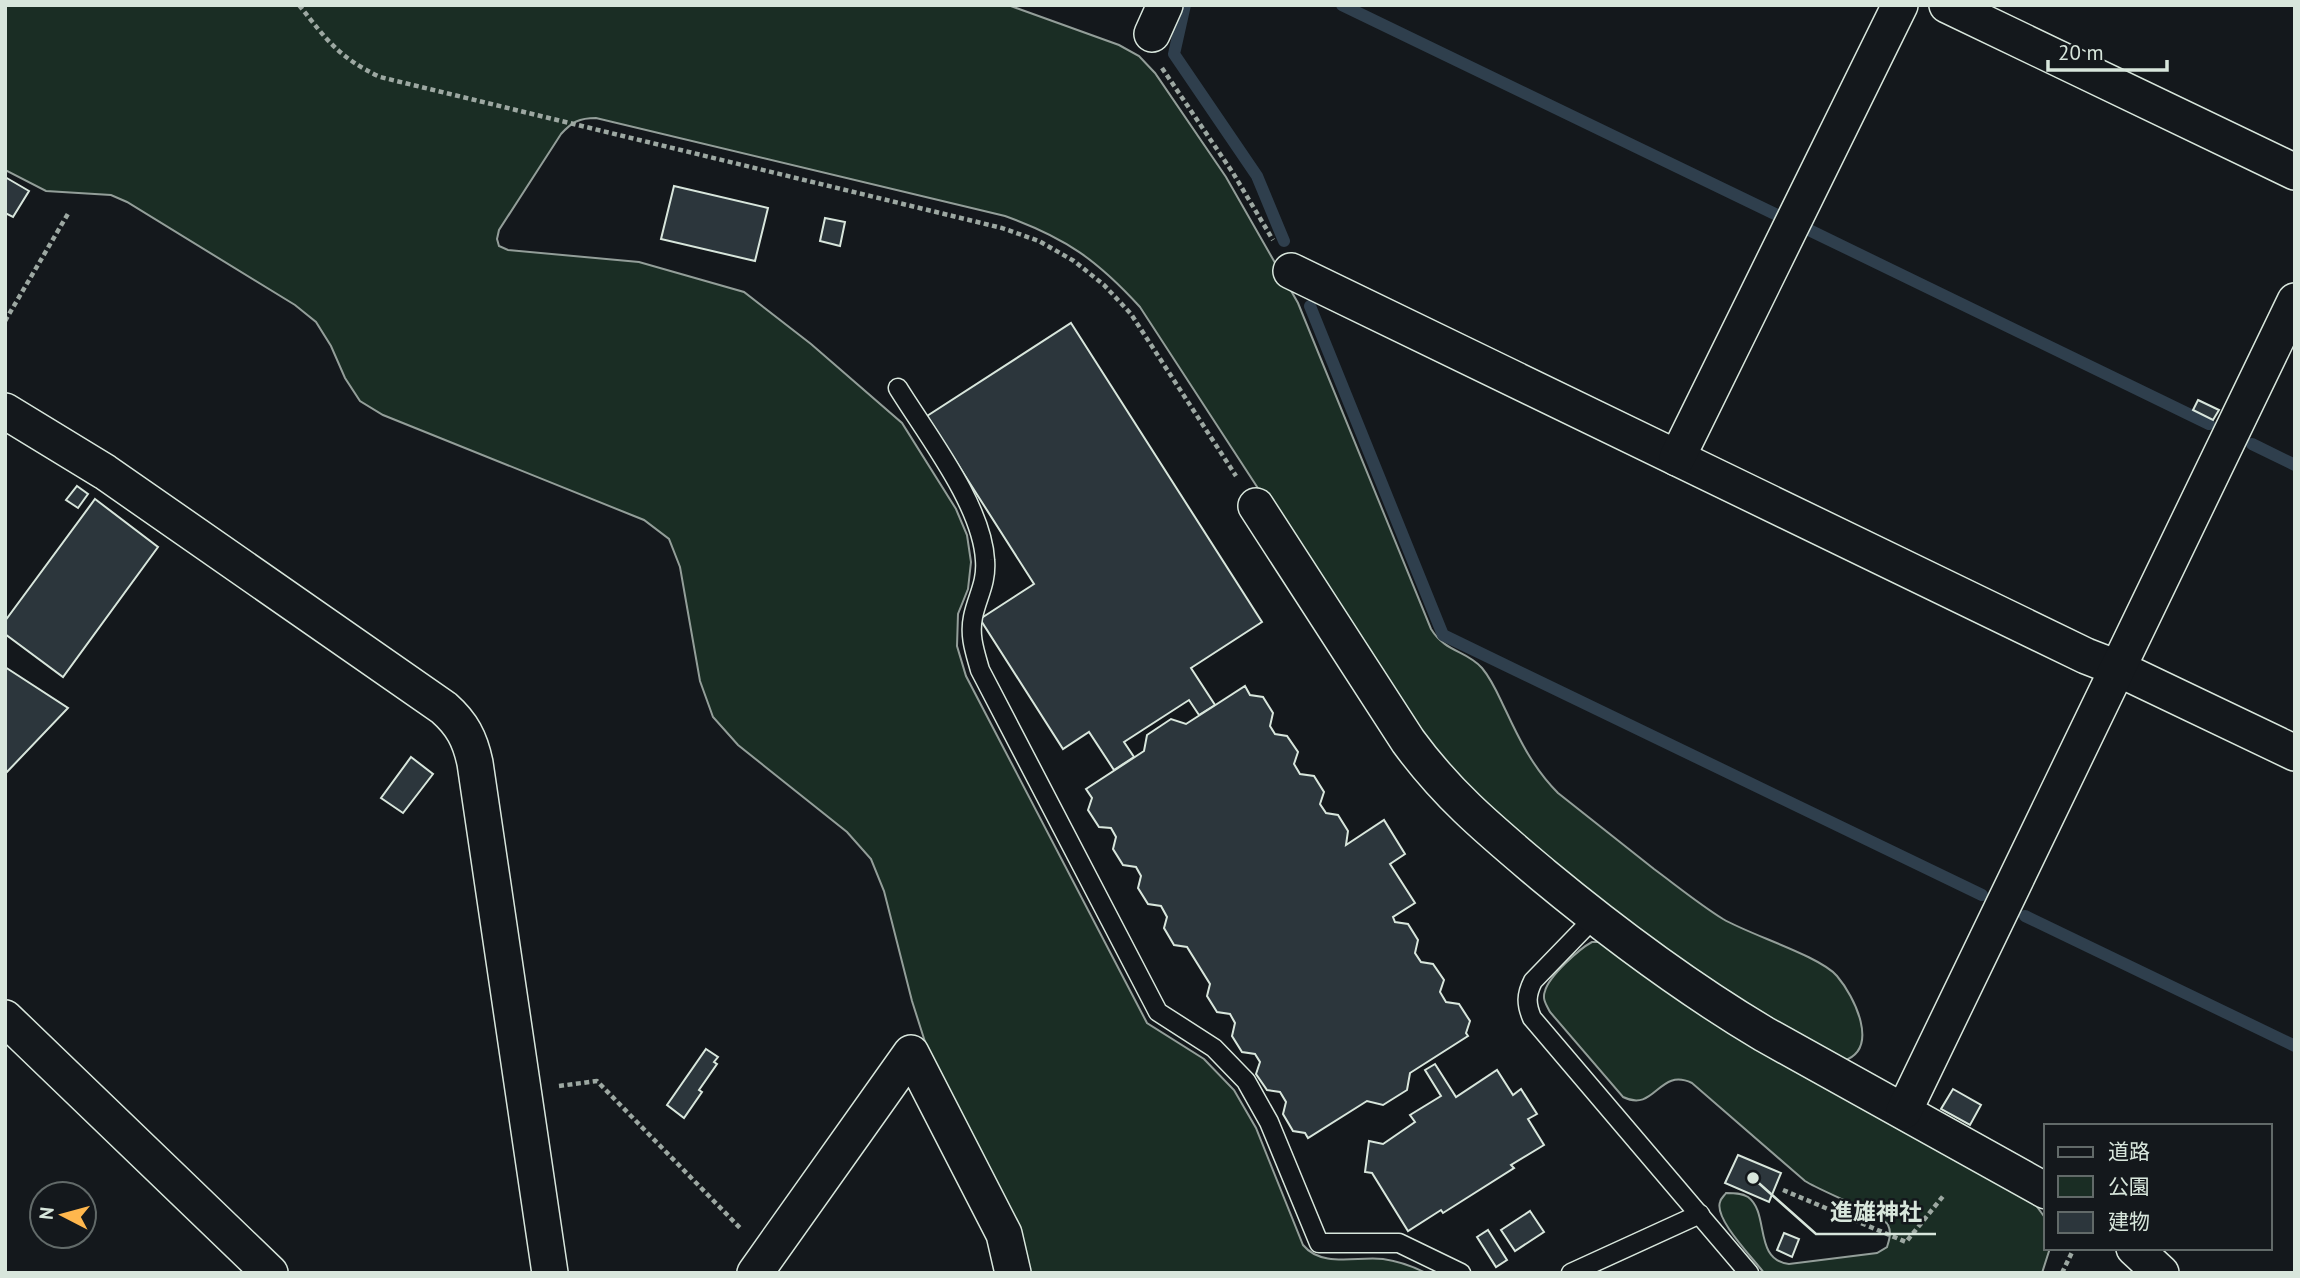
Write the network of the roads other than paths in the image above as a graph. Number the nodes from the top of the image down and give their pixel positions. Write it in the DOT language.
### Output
graph roads {
  1 [pos="1900,5"];
  2 [pos="1947,5"];
  3 [pos="2295,172"];
  4 [pos="1291,271"];
  5 [pos="2295,301"];
  6 [pos="898,388"];
  7 [pos="5,411"];
  8 [pos="1677,458"];
  9 [pos="1256,506"];
  10 [pos="2117,668"];
  11 [pos="2295,753"];
  12 [pos="1594,918"];
  13 [pos="5,1018"];
  14 [pos="1903,1111"];
  15 [pos="2044,1190"];
  16 [pos="1700,1214"];
  17 [pos="2136,1250"];
  18 [pos="270,1273"];
  19 [pos="550,1273"];
  20 [pos="755,1273"];
  21 [pos="1013,1273"];
  22 [pos="1461,1273"];
  23 [pos="1571,1273"];
  24 [pos="1749,1273"];
  25 [pos="2161,1273"];
  1 -- 8 [label="street"];
  2 -- 3 [label="street"];
  4 -- 8 [label="street"];
  5 -- 10 [label="street"];
  6 -- 22 [label="lane"];
  7 -- 19 [label="street"];
  8 -- 10 [label="street"];
  9 -- 12 [label="street"];
  10 -- 11 [label="street"];
  10 -- 14 [label="street"];
  12 -- 14 [label="street"];
  12 -- 16 [label="lane"];
  13 -- 18 [label="street"];
  14 -- 15 [label="street"];
  16 -- 23 [label="lane"];
  16 -- 24 [label="lane"];
  17 -- 25 [label="street"];
  20 -- 21 [label="street"];
}
